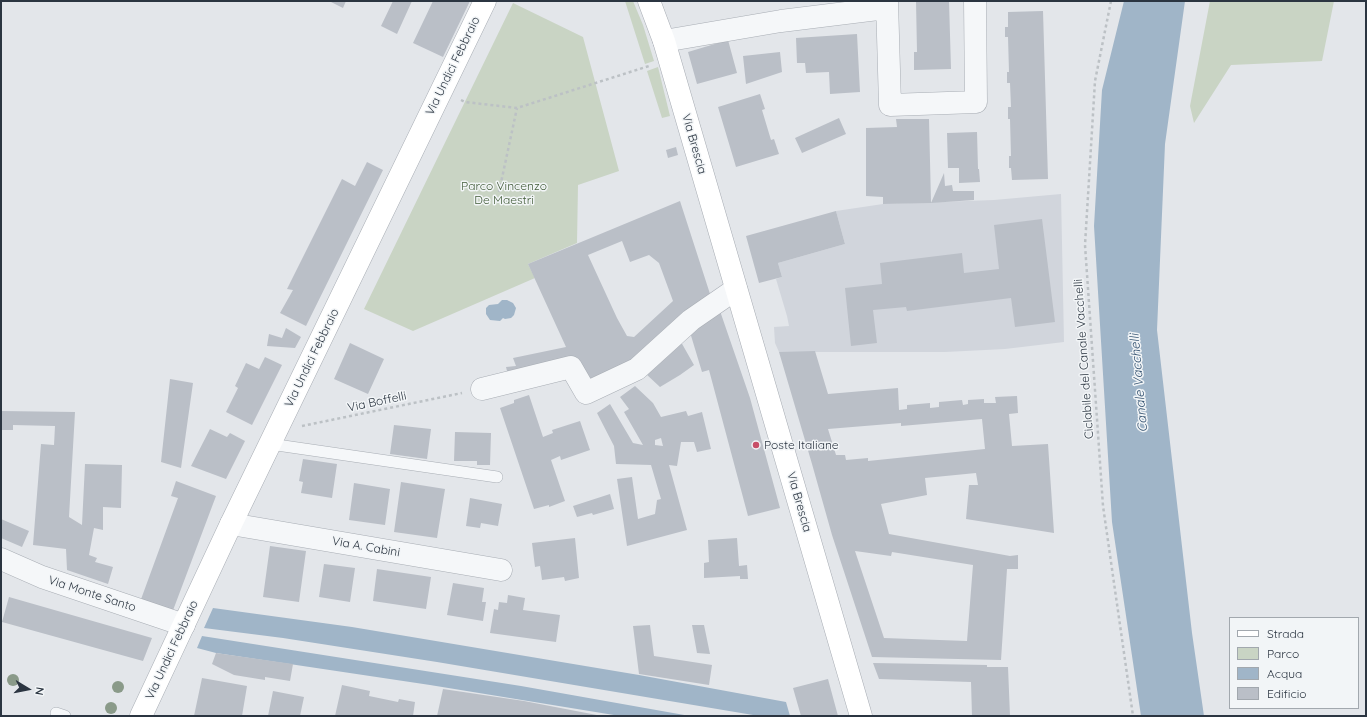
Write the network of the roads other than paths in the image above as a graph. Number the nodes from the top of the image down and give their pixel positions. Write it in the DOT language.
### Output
graph roads {
  1 [pos="485,1"];
  2 [pos="649,1"];
  3 [pos="975,1"];
  4 [pos="886,4"];
  5 [pos="666,50"];
  6 [pos="736,289"];
  7 [pos="482,389"];
  8 [pos="273,438"];
  9 [pos="497,477"];
  10 [pos="231,524"];
  11 [pos="1,559"];
  12 [pos="501,570"];
  13 [pos="184,625"];
  14 [pos="141,716"];
  15 [pos="861,716"];
  1 -- 8 [label="street, Via Undici Febbraio"];
  2 -- 5 [label="street, Via Brescia"];
  3 -- 4 [label="street"];
  4 -- 5 [label="street"];
  5 -- 6 [label="street, Via Brescia"];
  6 -- 7 [label="street"];
  6 -- 15 [label="street, Via Brescia"];
  8 -- 9 [label="lane"];
  8 -- 10 [label="street, Via Undici Febbraio"];
  10 -- 12 [label="street, Via A. Cabini"];
  10 -- 13 [label="street, Via Undici Febbraio"];
  11 -- 13 [label="street, Via Monte Santo"];
  13 -- 14 [label="street, Via Undici Febbraio"];
}
